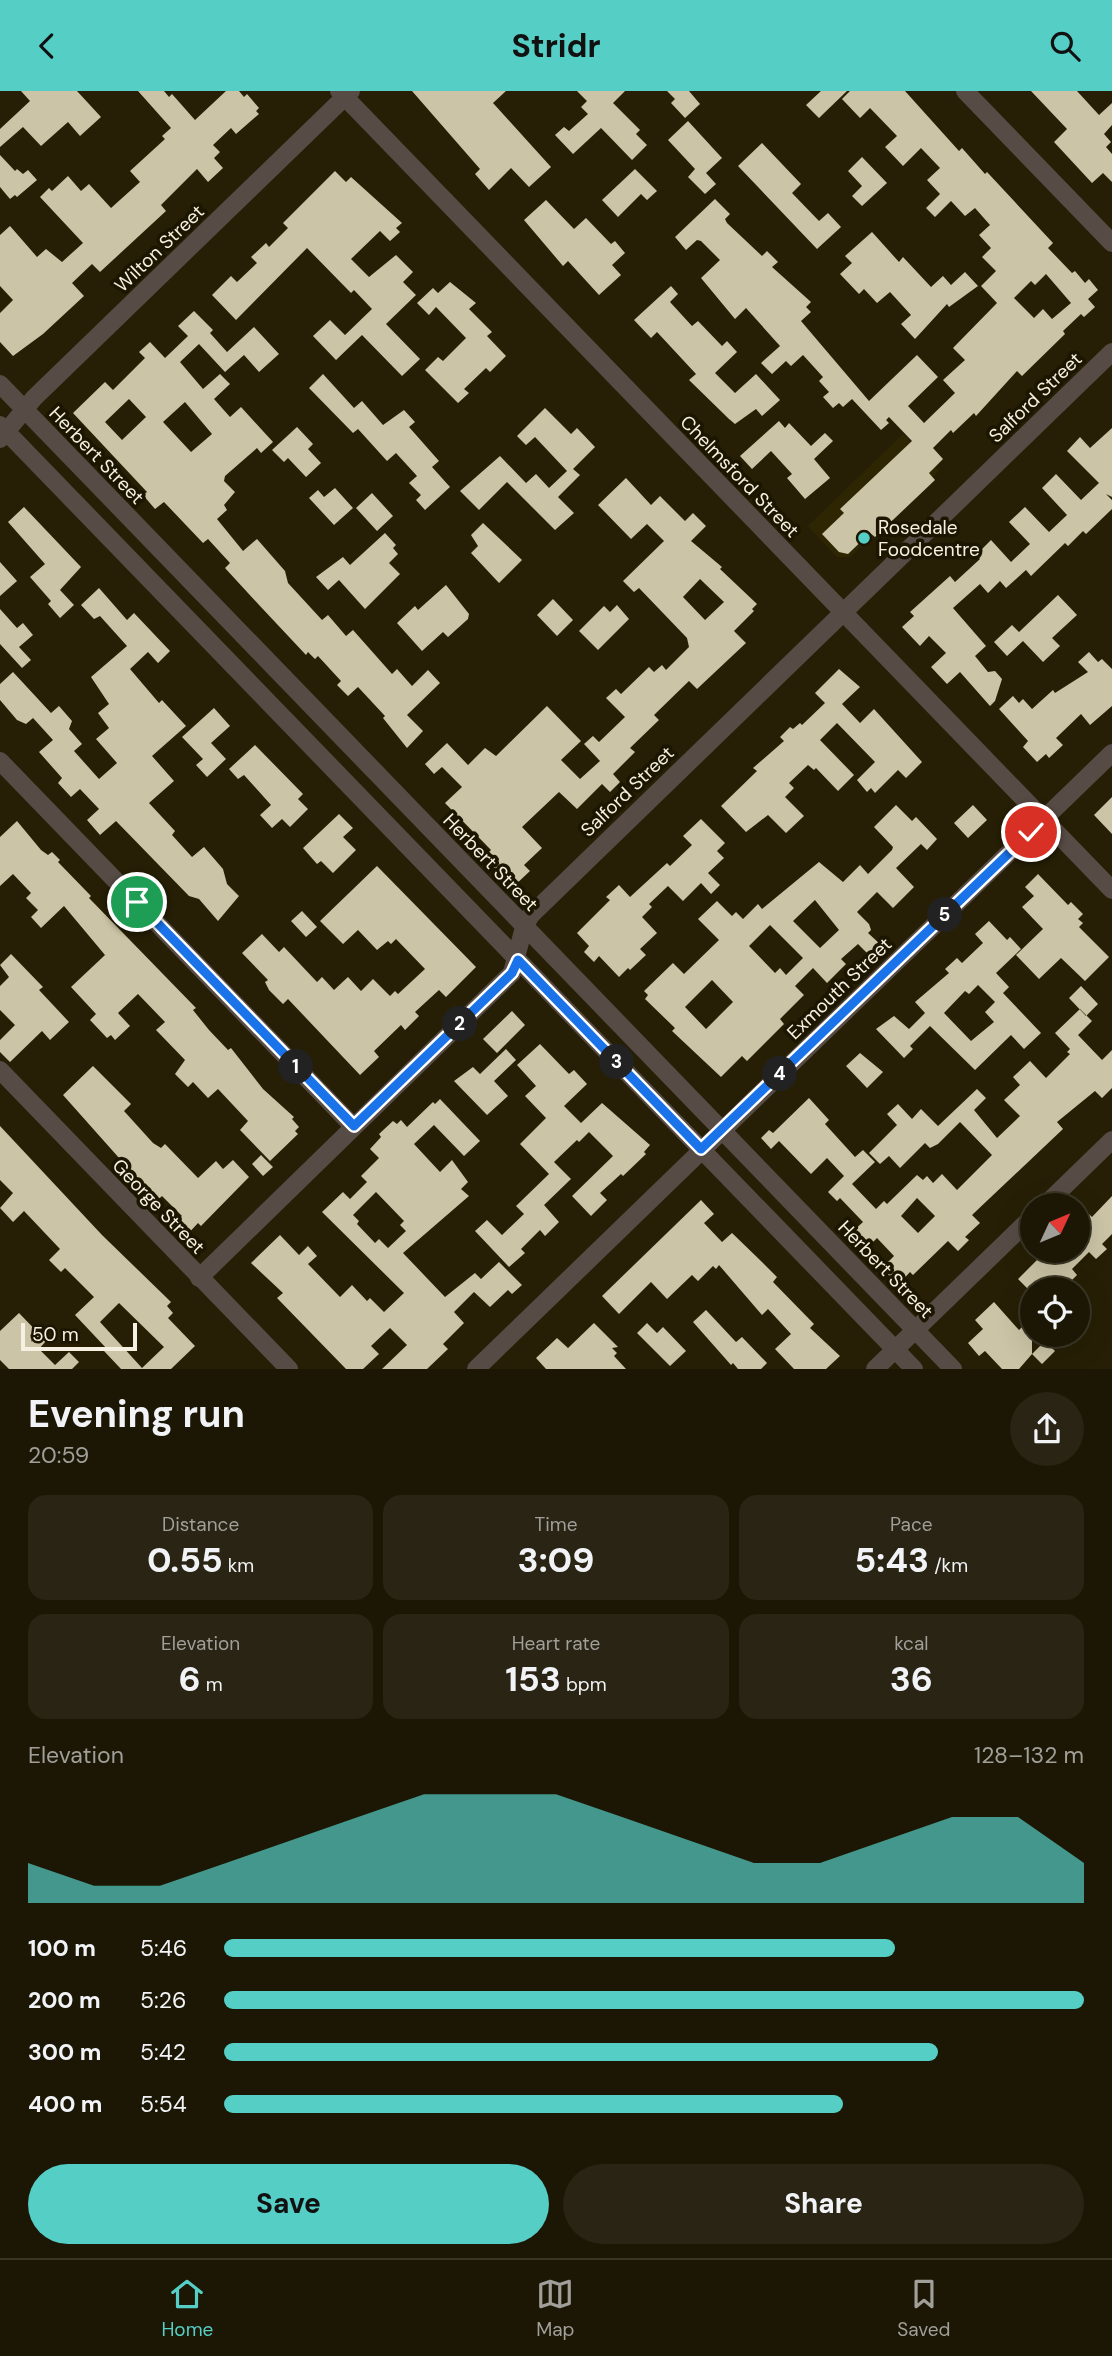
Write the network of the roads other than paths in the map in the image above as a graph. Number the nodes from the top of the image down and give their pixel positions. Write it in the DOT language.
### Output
graph roads {
  1 [pos="965,91"];
  2 [pos="345,93"];
  3 [pos="1112,243"];
  4 [pos="1112,352"];
  5 [pos="0,384"];
  6 [pos="25,409"];
  7 [pos="2,432"];
  8 [pos="842,611"];
  9 [pos="273,666"];
  10 [pos="253,686"];
  11 [pos="1112,753"];
  12 [pos="0,761"];
  13 [pos="1044,820"];
  14 [pos="1112,890"];
  15 [pos="524,927"];
  16 [pos="518,960"];
  17 [pos="0,1070"];
  18 [pos="354,1126"];
  19 [pos="722,1130"];
  20 [pos="1112,1140"];
  21 [pos="701,1149"];
  22 [pos="1057,1193"];
  23 [pos="1020,1229"];
  24 [pos="199,1278"];
  25 [pos="915,1330"];
  26 [pos="895,1350"];
  27 [pos="289,1369"];
  28 [pos="476,1369"];
  29 [pos="875,1369"];
  30 [pos="914,1369"];
  31 [pos="953,1369"];
  1 -- 3 [label="street"];
  2 -- 6 [label="street, Wilton Street"];
  2 -- 8 [label="street, Chelmsford Street"];
  4 -- 8 [label="street, Salford Street"];
  5 -- 6 [label="street, Herbert Street"];
  6 -- 7 [label="street, Wilton Street"];
  6 -- 9 [label="street, Herbert Street"];
  7 -- 10 [label="street"];
  8 -- 13 [label="street, Chelmsford Street"];
  8 -- 15 [label="street, Salford Street"];
  9 -- 10 [label="street"];
  9 -- 15 [label="street, Herbert Street"];
  10 -- 16 [label="street"];
  11 -- 13 [label="street, Exmouth Street"];
  12 -- 18 [label="street"];
  13 -- 14 [label="street, Chelmsford Street"];
  13 -- 19 [label="street, Exmouth Street"];
  15 -- 16 [label="street, Salford Street"];
  15 -- 19 [label="street, Herbert Street"];
  16 -- 18 [label="street, Salford Street"];
  16 -- 21 [label="street"];
  17 -- 24 [label="street, George Street"];
  18 -- 24 [label="street, Salford Street"];
  19 -- 21 [label="street, Exmouth Street"];
  19 -- 25 [label="street, Herbert Street"];
  20 -- 22 [label="street"];
  21 -- 26 [label="street"];
  21 -- 28 [label="street, Exmouth Street"];
  23 -- 25 [label="street"];
  24 -- 27 [label="street, George Street"];
  25 -- 26 [label="street"];
  25 -- 31 [label="street, Herbert Street"];
  26 -- 29 [label="street"];
  26 -- 30 [label="street"];
}
